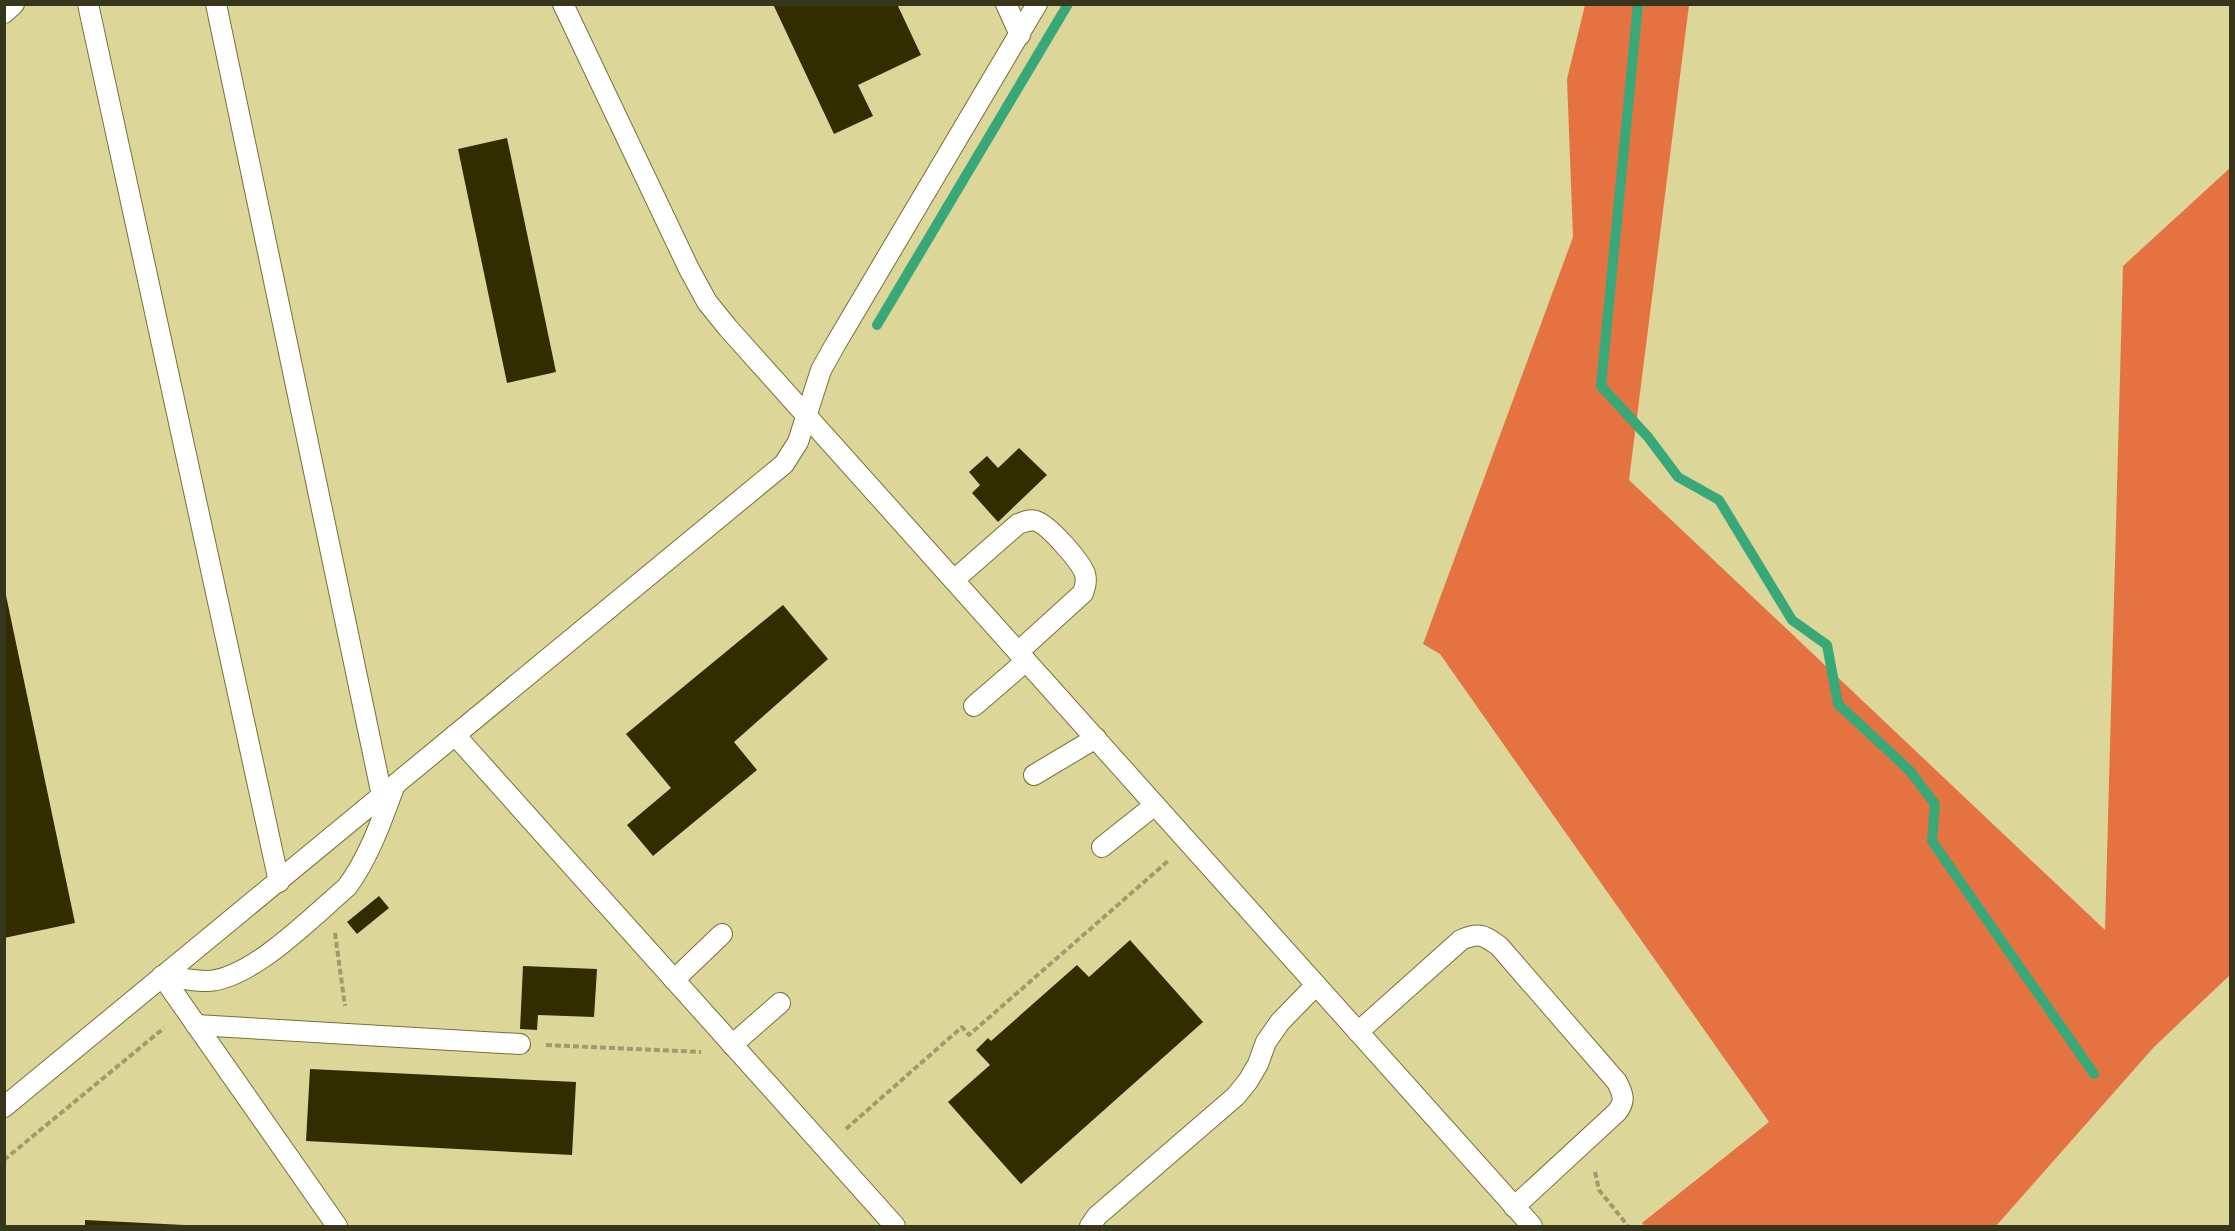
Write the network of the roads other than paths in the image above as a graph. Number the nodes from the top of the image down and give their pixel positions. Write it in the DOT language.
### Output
graph roads {
  1 [pos="14,4"];
  2 [pos="88,4"];
  3 [pos="216,4"];
  4 [pos="563,4"];
  5 [pos="1006,4"];
  6 [pos="1037,4"];
  7 [pos="4,13"];
  8 [pos="1020,35"];
  9 [pos="808,417"];
  10 [pos="954,580"];
  11 [pos="1022,656"];
  12 [pos="974,706"];
  13 [pos="455,735"];
  14 [pos="1096,738"];
  15 [pos="1034,775"];
  16 [pos="389,790"];
  17 [pos="1155,804"];
  18 [pos="1102,847"];
  19 [pos="279,882"];
  20 [pos="722,934"];
  21 [pos="162,976"];
  22 [pos="674,980"];
  23 [pos="1316,985"];
  24 [pos="780,1004"];
  25 [pos="191,1018"];
  26 [pos="1358,1032"];
  27 [pos="520,1044"];
  28 [pos="736,1049"];
  29 [pos="4,1107"];
  30 [pos="1514,1207"];
  31 [pos="337,1227"];
  32 [pos="895,1227"];
  33 [pos="1090,1227"];
  34 [pos="1532,1227"];
  1 -- 7 [label="lane"];
  2 -- 19 [label="lane"];
  3 -- 16 [label="lane"];
  4 -- 9 [label="lane"];
  5 -- 8 [label="lane"];
  6 -- 8 [label="lane"];
  8 -- 9 [label="lane"];
  9 -- 10 [label="lane"];
  9 -- 13 [label="lane"];
  10 -- 11 [label="lane"];
  10 -- 11 [label="lane"];
  11 -- 12 [label="lane"];
  11 -- 14 [label="lane"];
  13 -- 16 [label="lane"];
  13 -- 22 [label="lane"];
  14 -- 15 [label="lane"];
  14 -- 17 [label="lane"];
  16 -- 19 [label="lane"];
  16 -- 21 [label="lane"];
  17 -- 18 [label="lane"];
  17 -- 23 [label="lane"];
  19 -- 21 [label="lane"];
  20 -- 22 [label="lane"];
  21 -- 25 [label="lane"];
  21 -- 29 [label="lane"];
  22 -- 28 [label="lane"];
  23 -- 26 [label="lane"];
  23 -- 33 [label="lane"];
  24 -- 28 [label="lane"];
  25 -- 27 [label="lane"];
  25 -- 31 [label="lane"];
  26 -- 30 [label="lane"];
  26 -- 30 [label="lane"];
  28 -- 32 [label="lane"];
  30 -- 34 [label="lane"];
}
